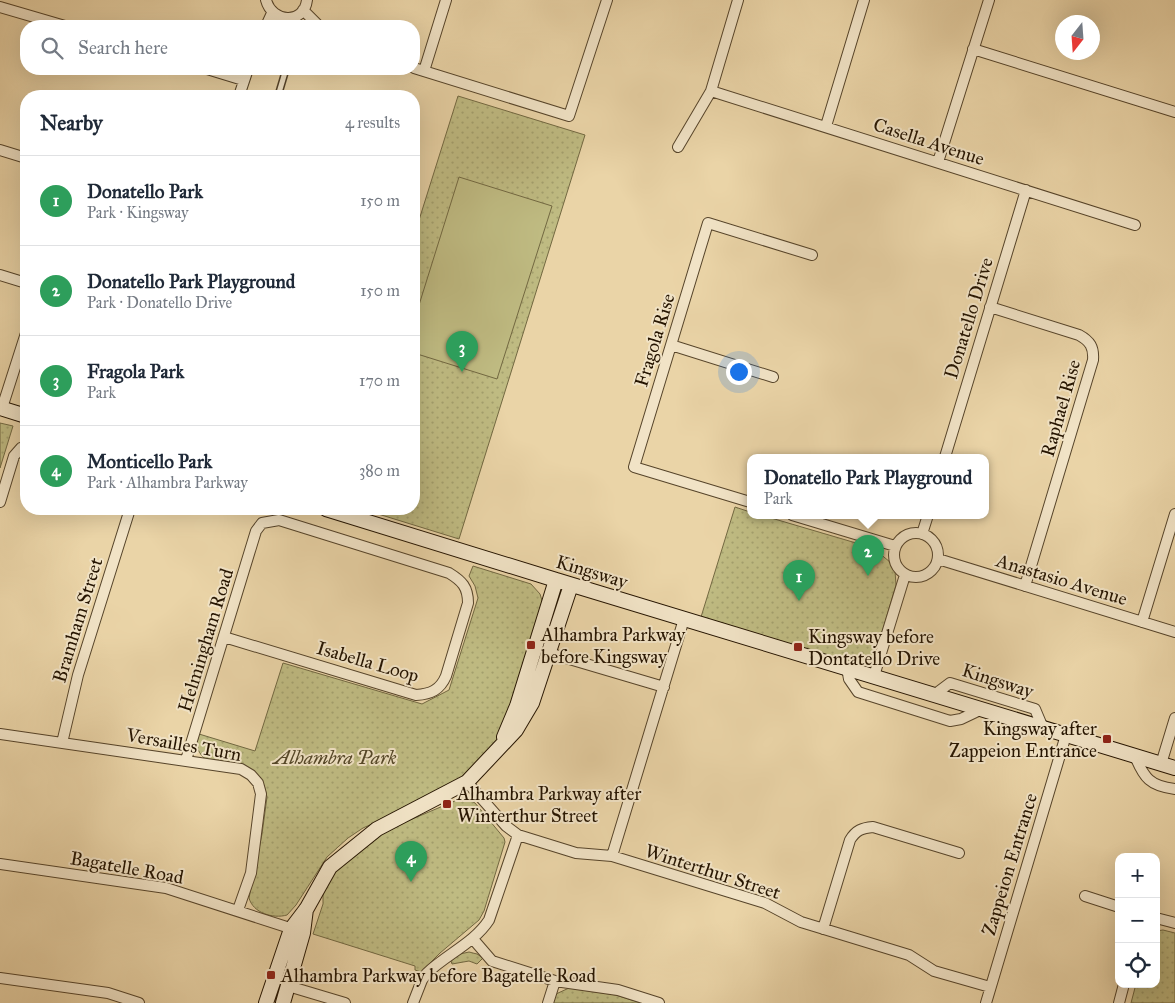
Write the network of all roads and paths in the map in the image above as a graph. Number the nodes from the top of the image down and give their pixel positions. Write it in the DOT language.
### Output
graph roads {
  1 [pos="266,0"];
  2 [pos="446,0"];
  3 [pos="607,0"];
  4 [pos="738,0"];
  5 [pos="864,0"];
  6 [pos="989,0"];
  7 [pos="305,5"];
  8 [pos="0,7"];
  9 [pos="272,13"];
  10 [pos="44,20"];
  11 [pos="269,20"];
  12 [pos="315,20"];
  13 [pos="974,49"];
  14 [pos="420,66"];
  15 [pos="420,69"];
  16 [pos="227,75"];
  17 [pos="245,75"];
  18 [pos="284,75"];
  19 [pos="243,80"];
  20 [pos="240,90"];
  21 [pos="280,90"];
  22 [pos="711,91"];
  23 [pos="1175,112"];
  24 [pos="826,126"];
  25 [pos="678,147"];
  26 [pos="0,150"];
  27 [pos="20,156"];
  28 [pos="938,162"];
  29 [pos="1026,190"];
  30 [pos="1135,225"];
  31 [pos="812,255"];
  32 [pos="0,275"];
  33 [pos="20,281"];
  34 [pos="990,306"];
  35 [pos="671,345"];
  36 [pos="20,351"];
  37 [pos="773,377"];
  38 [pos="1,408"];
  39 [pos="20,414"];
  40 [pos="20,450"];
  41 [pos="946,454"];
  42 [pos="747,501"];
  43 [pos="0,502"];
  44 [pos="1175,514"];
  45 [pos="128,515"];
  46 [pos="345,515"];
  47 [pos="805,519"];
  48 [pos="927,519"];
  49 [pos="256,531"];
  50 [pos="922,534"];
  51 [pos="895,546"];
  52 [pos="938,560"];
  53 [pos="905,575"];
  54 [pos="556,580"];
  55 [pos="571,585"];
  56 [pos="1025,586"];
  57 [pos="684,619"];
  58 [pos="1142,622"];
  59 [pos="1175,632"];
  60 [pos="224,637"];
  61 [pos="549,653"];
  62 [pos="847,668"];
  63 [pos="874,676"];
  64 [pos="664,687"];
  65 [pos="934,695"];
  66 [pos="982,709"];
  67 [pos="1175,718"];
  68 [pos="1043,728"];
  69 [pos="0,734"];
  70 [pos="1066,735"];
  71 [pos="62,742"];
  72 [pos="500,747"];
  73 [pos="1135,756"];
  74 [pos="186,760"];
  75 [pos="1161,764"];
  76 [pos="1175,768"];
  77 [pos="467,782"];
  78 [pos="1175,789"];
  79 [pos="518,835"];
  80 [pos="960,852"];
  81 [pos="612,856"];
  82 [pos="0,864"];
  83 [pos="1085,896"];
  84 [pos="1115,906"];
  85 [pos="238,910"];
  86 [pos="1160,919"];
  87 [pos="1175,923"];
  88 [pos="823,930"];
  89 [pos="297,931"];
  90 [pos="473,938"];
  91 [pos="0,978"];
  92 [pos="555,981"];
  93 [pos="288,986"];
  94 [pos="990,987"];
  95 [pos="1123,988"];
  96 [pos="139,1003"];
  97 [pos="266,1003"];
  98 [pos="282,1003"];
  99 [pos="344,1003"];
  100 [pos="413,1003"];
  101 [pos="548,1003"];
  102 [pos="659,1003"];
  103 [pos="986,1003"];
  104 [pos="1119,1003"];
  1 -- 9 [label="street"];
  2 -- 14 [label="street"];
  3 -- 15 [label="street"];
  4 -- 22 [label="street"];
  5 -- 24 [label="street"];
  6 -- 13 [label="street"];
  7 -- 9 [label="street"];
  7 -- 12 [label="street"];
  8 -- 10 [label="street"];
  9 -- 11 [label="street"];
  13 -- 23 [label="street"];
  13 -- 28 [label="street"];
  16 -- 19 [label="street"];
  17 -- 19 [label="street"];
  18 -- 21 [label="lane"];
  19 -- 20 [label="street"];
  22 -- 24 [label="street, Casella Avenue"];
  22 -- 25 [label="street"];
  24 -- 28 [label="street, Casella Avenue"];
  26 -- 27 [label="street"];
  28 -- 29 [label="street, Casella Avenue"];
  29 -- 30 [label="street, Casella Avenue"];
  29 -- 34 [label="street, Donatello Drive"];
  31 -- 35 [label="street, Fragola Rise"];
  32 -- 33 [label="street"];
  34 -- 41 [label="street, Donatello Drive"];
  34 -- 56 [label="street, Raphael Rise"];
  35 -- 37 [label="street"];
  35 -- 42 [label="street, Fragola Rise"];
  36 -- 38 [label="street"];
  38 -- 39 [label="street"];
  40 -- 43 [label="street"];
  44 -- 58 [label="street"];
  45 -- 71 [label="street, Bramham Street"];
  46 -- 54 [label="street, Kingsway"];
  47 -- 51 [label="street"];
  48 -- 50 [label="street"];
  49 -- 60 [label="street, Helmingham Road"];
  49 -- 60 [label="street, Isabella Loop"];
  50 -- 51 [label="street"];
  50 -- 52 [label="street"];
  51 -- 53 [label="street"];
  52 -- 53 [label="street"];
  52 -- 56 [label="street, Anastasio Avenue"];
  53 -- 63 [label="street"];
  54 -- 55 [label="street, Kingsway"];
  54 -- 72 [label="street"];
  55 -- 57 [label="street, Kingsway"];
  55 -- 61 [label="street"];
  56 -- 58 [label="street, Anastasio Avenue"];
  57 -- 62 [label="street, Kingsway"];
  57 -- 64 [label="street"];
  58 -- 59 [label="street, Anastasio Avenue"];
  60 -- 74 [label="street, Helmingham Road"];
  61 -- 64 [label="street"];
  61 -- 72 [label="street"];
  62 -- 63 [label="street, Kingsway"];
  62 -- 66 [label="street, Kingsway"];
  63 -- 65 [label="street, Kingsway"];
  64 -- 81 [label="street"];
  65 -- 66 [label="street, Kingsway"];
  65 -- 68 [label="street, Kingsway"];
  66 -- 68 [label="street, Kingsway"];
  67 -- 75 [label="street"];
  68 -- 70 [label="street, Kingsway"];
  69 -- 71 [label="street, Versailles Turn"];
  70 -- 73 [label="street, Kingsway"];
  70 -- 94 [label="street, Zappeion Entrance"];
  71 -- 74 [label="street, Versailles Turn"];
  72 -- 77 [label="street"];
  73 -- 75 [label="street, Kingsway"];
  73 -- 78 [label="street"];
  74 -- 85 [label="street, Versailles Turn"];
  75 -- 76 [label="street, Kingsway"];
  77 -- 79 [label="street, Winterthur Street"];
  77 -- 89 [label="street"];
  79 -- 81 [label="street, Winterthur Street"];
  79 -- 90 [label="street"];
  80 -- 88 [label="street"];
  81 -- 88 [label="street, Winterthur Street"];
  82 -- 85 [label="street, Bagatelle Road"];
  83 -- 84 [label="street"];
  85 -- 89 [label="street, Bagatelle Road"];
  86 -- 87 [label="street"];
  88 -- 94 [label="street, Winterthur Street"];
  89 -- 93 [label="street"];
  89 -- 97 [label="street"];
  90 -- 92 [label="street"];
  90 -- 100 [label="street"];
  91 -- 96 [label="street"];
  92 -- 101 [label="street"];
  92 -- 102 [label="street"];
  93 -- 98 [label="street"];
  93 -- 99 [label="street"];
  94 -- 103 [label="street, Zappeion Entrance"];
  95 -- 104 [label="street"];
}
